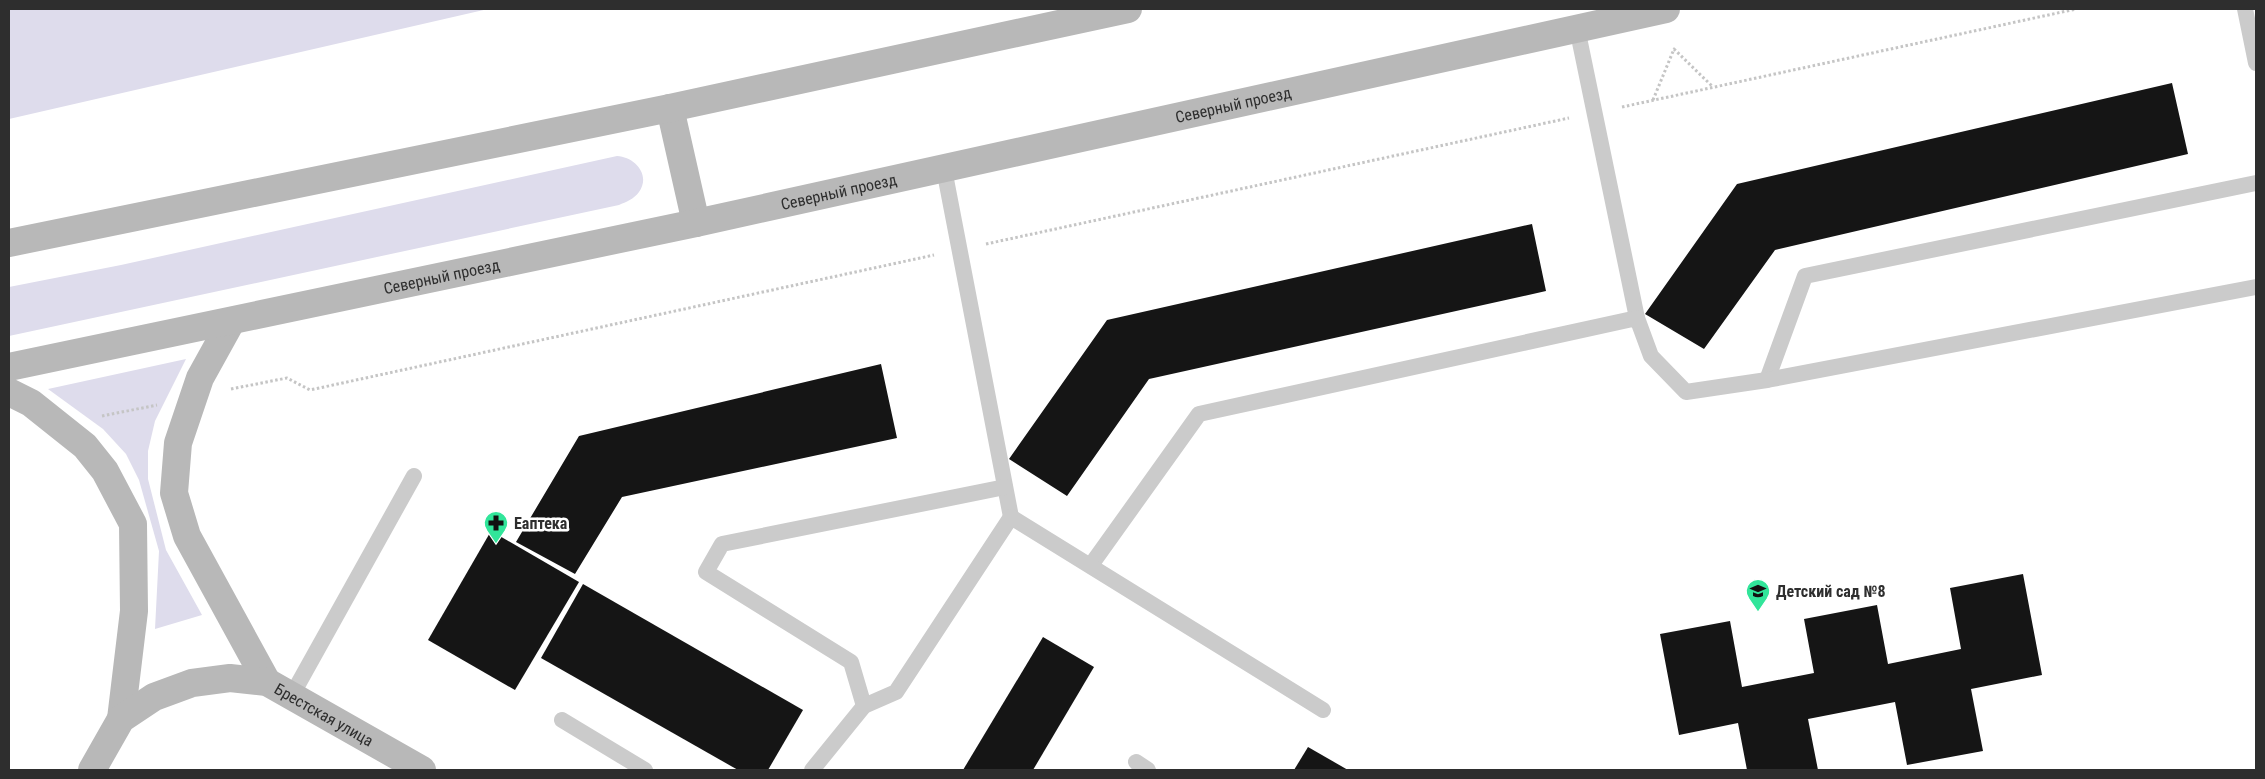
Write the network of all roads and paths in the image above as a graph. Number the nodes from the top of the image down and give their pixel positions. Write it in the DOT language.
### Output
graph roads {
  1 [pos="1128,9"];
  2 [pos="1666,9"];
  3 [pos="2076,9"];
  4 [pos="2245,9"];
  5 [pos="1577,28"];
  6 [pos="2256,63"];
  7 [pos="1714,87"];
  8 [pos="1653,100"];
  9 [pos="670,108"];
  10 [pos="1594,113"];
  11 [pos="944,169"];
  12 [pos="2256,184"];
  13 [pos="696,223"];
  14 [pos="9,243"];
  15 [pos="959,250"];
  16 [pos="2256,287"];
  17 [pos="1637,318"];
  18 [pos="231,322"];
  19 [pos="9,367"];
  20 [pos="1768,380"];
  21 [pos="9,392"];
  22 [pos="194,397"];
  23 [pos="59,425"];
  24 [pos="414,476"];
  25 [pos="1005,487"];
  26 [pos="1011,517"];
  27 [pos="1091,566"];
  28 [pos="267,682"];
  29 [pos="292,695"];
  30 [pos="864,706"];
  31 [pos="1323,710"];
  32 [pos="122,719"];
  33 [pos="562,720"];
  34 [pos="92,770"];
  35 [pos="422,770"];
  36 [pos="645,770"];
  37 [pos="812,770"];
  1 -- 9 [label="main road"];
  2 -- 5 [label="main road, Северный проезд"];
  3 -- 7 [label="path"];
  4 -- 6 [label="lane"];
  5 -- 10 [label="lane"];
  5 -- 11 [label="main road, Северный проезд"];
  7 -- 8 [label="path"];
  7 -- 8 [label="path"];
  8 -- 10 [label="path"];
  9 -- 13 [label="main road"];
  9 -- 14 [label="main road"];
  10 -- 15 [label="path"];
  10 -- 17 [label="lane"];
  11 -- 13 [label="main road, Северный проезд"];
  11 -- 15 [label="lane"];
  12 -- 20 [label="lane"];
  13 -- 18 [label="main road, Северный проезд"];
  15 -- 22 [label="path"];
  15 -- 25 [label="lane"];
  16 -- 20 [label="lane"];
  17 -- 20 [label="lane"];
  17 -- 27 [label="lane"];
  18 -- 19 [label="main road, Северный проезд"];
  18 -- 22 [label="main road"];
  21 -- 23 [label="main road"];
  22 -- 23 [label="path"];
  22 -- 28 [label="main road"];
  23 -- 32 [label="main road"];
  24 -- 29 [label="lane"];
  25 -- 26 [label="lane"];
  25 -- 30 [label="lane"];
  26 -- 27 [label="lane"];
  26 -- 30 [label="lane"];
  27 -- 31 [label="lane"];
  28 -- 29 [label="main road, Брестская улица"];
  28 -- 32 [label="main road, Брестская улица"];
  29 -- 35 [label="main road, Брестская улица"];
  30 -- 37 [label="lane"];
  32 -- 34 [label="main road"];
  33 -- 36 [label="lane"];
}
